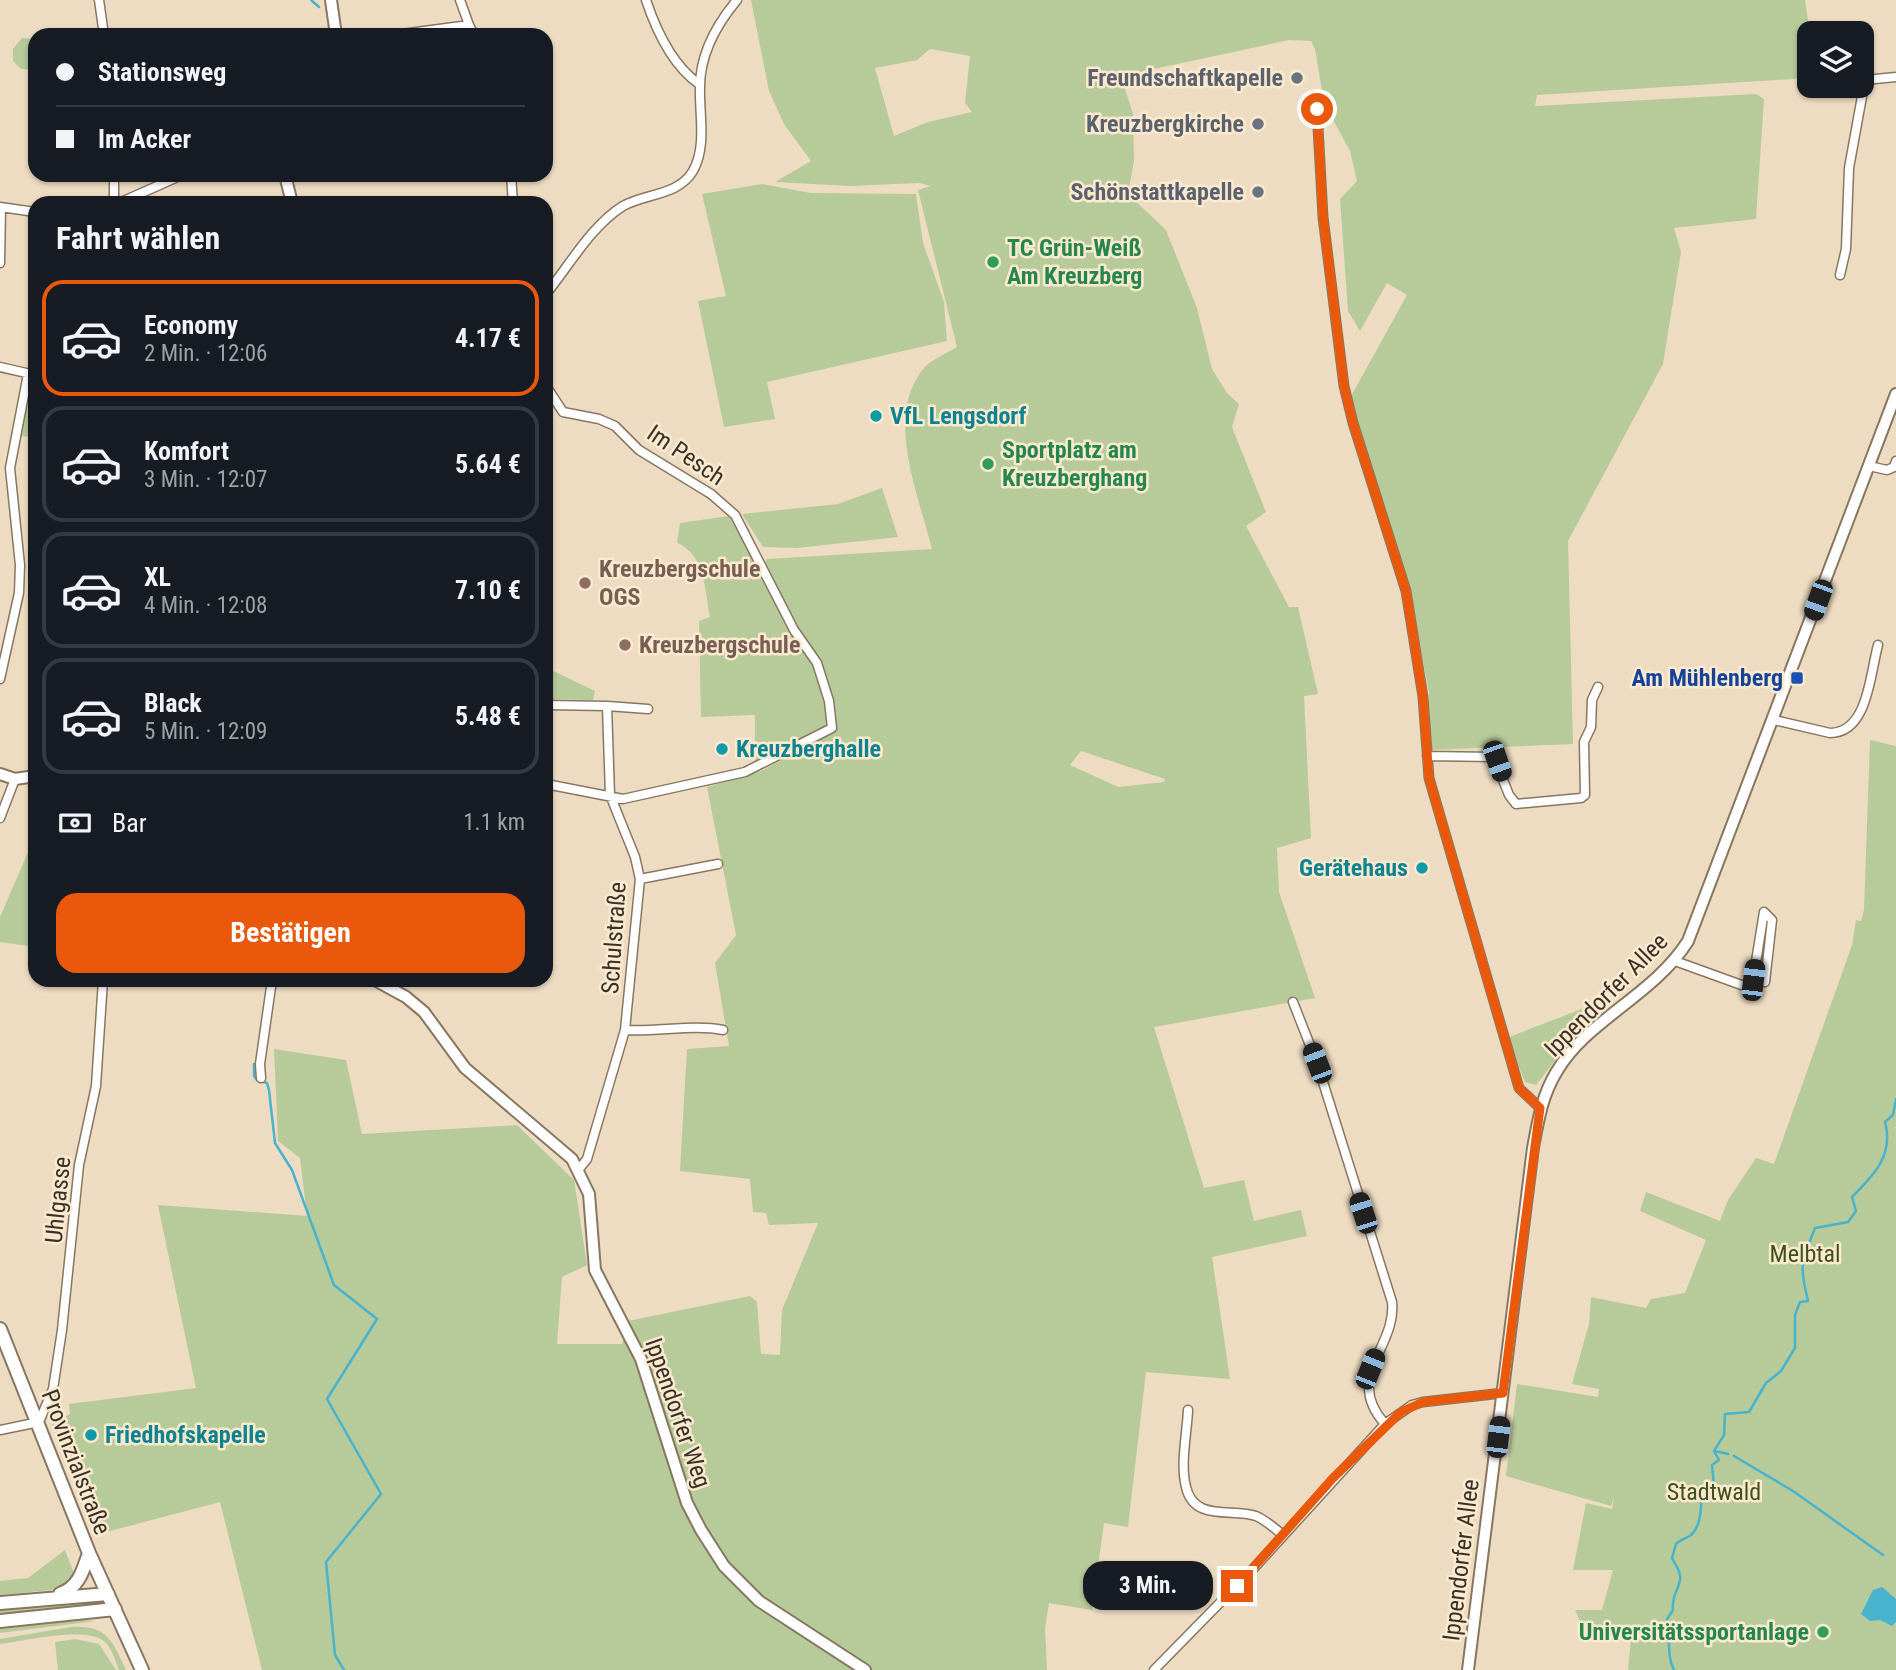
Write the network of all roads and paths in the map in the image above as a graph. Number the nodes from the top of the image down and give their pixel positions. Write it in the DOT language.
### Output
graph roads {
  1 [pos="99,0"];
  2 [pos="331,0"];
  3 [pos="460,0"];
  4 [pos="646,0"];
  5 [pos="737,0"];
  6 [pos="469,24"];
  7 [pos="103,28"];
  8 [pos="335,28"];
  9 [pos="442,28"];
  10 [pos="471,28"];
  11 [pos="1896,77"];
  12 [pos="699,83"];
  13 [pos="1317,109"];
  14 [pos="166,182"];
  15 [pos="132,196"];
  16 [pos="0,207"];
  17 [pos="28,211"];
  18 [pos="0,263"];
  19 [pos="1840,275"];
  20 [pos="553,285"];
  21 [pos="0,367"];
  22 [pos="28,374"];
  23 [pos="28,392"];
  24 [pos="1896,394"];
  25 [pos="553,397"];
  26 [pos="1896,461"];
  27 [pos="1869,466"];
  28 [pos="1878,645"];
  29 [pos="0,678"];
  30 [pos="1598,687"];
  31 [pos="553,705"];
  32 [pos="607,706"];
  33 [pos="648,709"];
  34 [pos="1774,720"];
  35 [pos="1427,756"];
  36 [pos="0,774"];
  37 [pos="28,777"];
  38 [pos="15,779"];
  39 [pos="553,784"];
  40 [pos="610,795"];
  41 [pos="0,818"];
  42 [pos="719,864"];
  43 [pos="640,880"];
  44 [pos="1675,961"];
  45 [pos="1765,982"];
  46 [pos="103,987"];
  47 [pos="271,987"];
  48 [pos="387,987"];
  49 [pos="1293,1002"];
  50 [pos="625,1030"];
  51 [pos="723,1030"];
  52 [pos="261,1078"];
  53 [pos="1540,1108"];
  54 [pos="579,1169"];
  55 [pos="0,1329"];
  56 [pos="1503,1393"];
  57 [pos="1188,1410"];
  58 [pos="39,1423"];
  59 [pos="1385,1424"];
  60 [pos="0,1430"];
  61 [pos="1283,1535"];
  62 [pos="89,1553"];
  63 [pos="108,1594"];
  64 [pos="53,1597"];
  65 [pos="0,1603"];
  66 [pos="115,1609"];
  67 [pos="0,1621"];
  68 [pos="142,1670"];
  69 [pos="866,1670"];
  70 [pos="1154,1670"];
  71 [pos="1468,1670"];
  1 -- 7 [label="street"];
  2 -- 8 [label="street"];
  3 -- 6 [label="street"];
  4 -- 12 [label="street"];
  5 -- 12 [label="street"];
  6 -- 9 [label="street"];
  6 -- 10 [label="street"];
  11 -- 19 [label="street"];
  12 -- 20 [label="street"];
  13 -- 35 [label="street"];
  14 -- 15 [label="street"];
  16 -- 17 [label="street"];
  16 -- 18 [label="street"];
  21 -- 22 [label="street"];
  23 -- 29 [label="street"];
  24 -- 27 [label="street, Ippendorfer Allee"];
  25 -- 40 [label="street, Im Pesch"];
  26 -- 27 [label="street"];
  27 -- 34 [label="street, Ippendorfer Allee"];
  28 -- 34 [label="street"];
  30 -- 35 [label="street"];
  31 -- 32 [label="street"];
  32 -- 33 [label="street"];
  32 -- 40 [label="street, Schulstraße"];
  34 -- 44 [label="street, Ippendorfer Allee"];
  35 -- 53 [label="street"];
  36 -- 38 [label="street"];
  37 -- 38 [label="street"];
  38 -- 41 [label="street"];
  39 -- 40 [label="street"];
  40 -- 43 [label="street, Schulstraße"];
  42 -- 43 [label="street"];
  43 -- 50 [label="street, Schulstraße"];
  44 -- 45 [label="street"];
  44 -- 53 [label="street, Ippendorfer Allee"];
  46 -- 58 [label="street, Uhlgasse"];
  47 -- 52 [label="street"];
  48 -- 54 [label="street, Ippendorfer Weg"];
  49 -- 59 [label="street"];
  50 -- 51 [label="street"];
  50 -- 54 [label="street, Schulstraße"];
  53 -- 56 [label="street, Ippendorfer Allee"];
  54 -- 69 [label="street, Ippendorfer Weg"];
  55 -- 58 [label="main road, Provinzialstraße"];
  56 -- 59 [label="street"];
  56 -- 71 [label="street, Ippendorfer Allee"];
  57 -- 61 [label="street"];
  58 -- 60 [label="street"];
  58 -- 62 [label="main road, Provinzialstraße"];
  59 -- 61 [label="street"];
  61 -- 70 [label="street"];
  62 -- 63 [label="main road, Provinzialstraße"];
  62 -- 64 [label="main road"];
  63 -- 64 [label="main road"];
  63 -- 66 [label="main road, Provinzialstraße"];
  64 -- 65 [label="main road"];
  66 -- 67 [label="main road"];
  66 -- 68 [label="main road, Provinzialstraße"];
}
